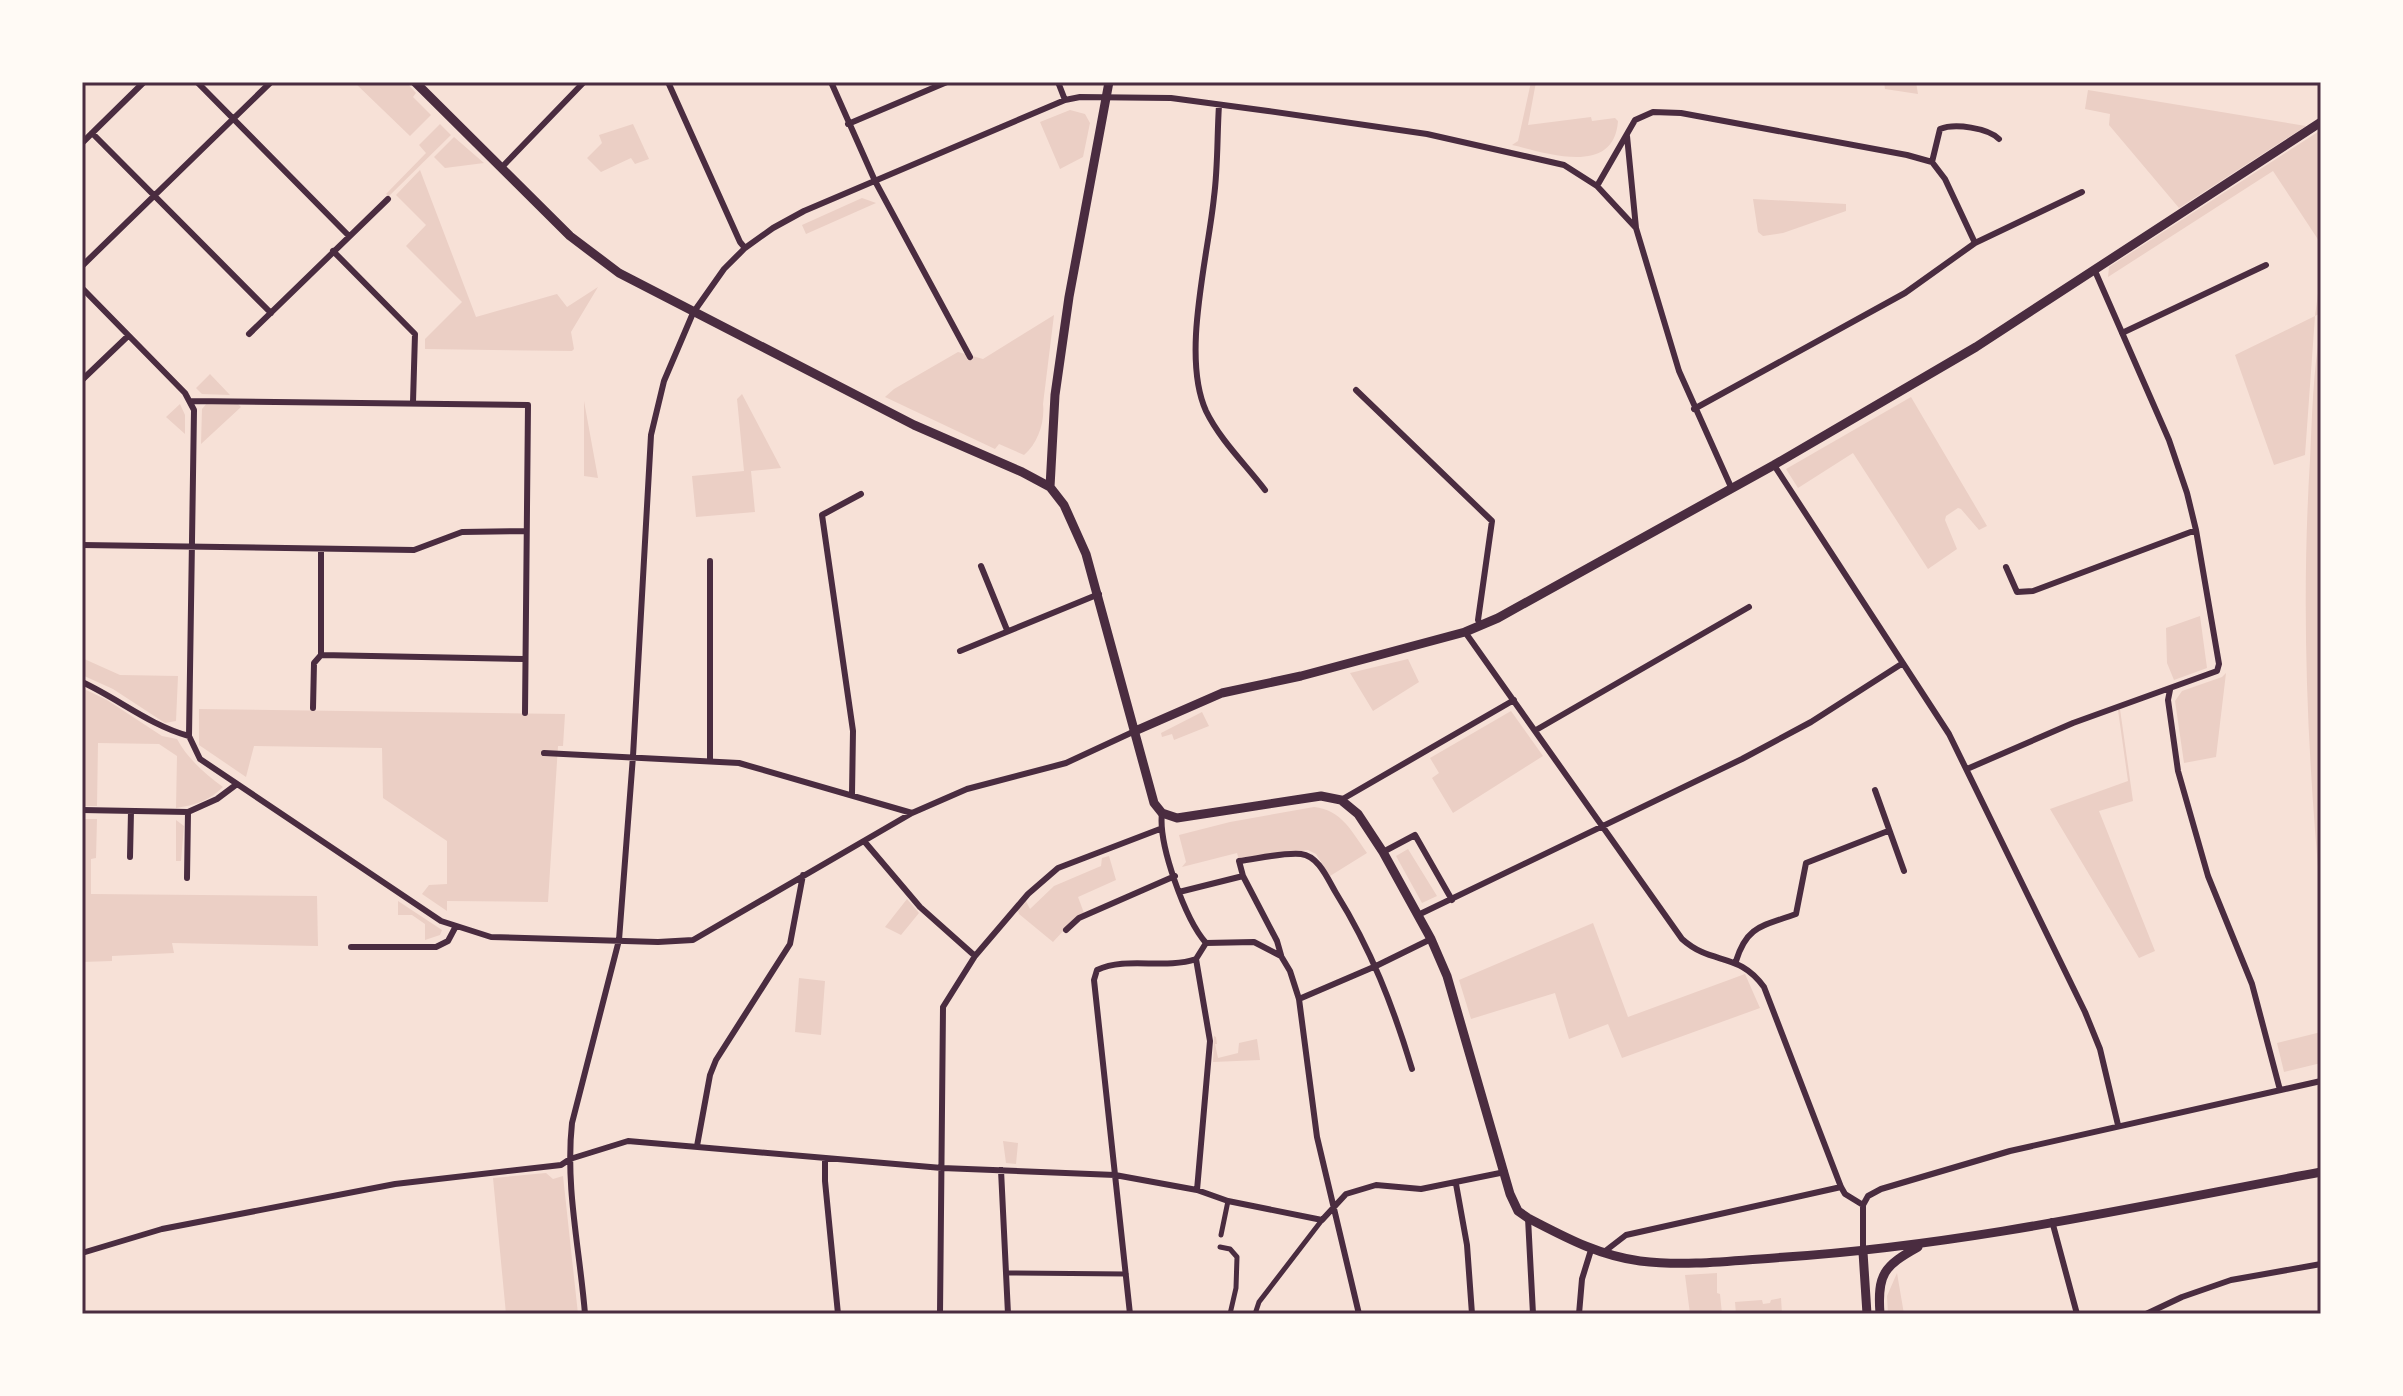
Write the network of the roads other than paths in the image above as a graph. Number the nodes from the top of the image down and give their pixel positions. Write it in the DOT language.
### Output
graph roads {
  1 [pos="144,82"];
  2 [pos="197,82"];
  3 [pos="271,82"];
  4 [pos="415,82"];
  5 [pos="584,82"];
  6 [pos="668,82"];
  7 [pos="831,82"];
  8 [pos="947,82"];
  9 [pos="1058,82"];
  10 [pos="1109,82"];
  11 [pos="1106,96"];
  12 [pos="1065,100"];
  13 [pos="1219,105"];
  14 [pos="233,119"];
  15 [pos="2321,122"];
  16 [pos="848,124"];
  17 [pos="92,133"];
  18 [pos="1627,136"];
  19 [pos="1999,139"];
  20 [pos="82,143"];
  21 [pos="1932,162"];
  22 [pos="502,167"];
  23 [pos="875,181"];
  24 [pos="1597,186"];
  25 [pos="2082,192"];
  26 [pos="155,194"];
  27 [pos="388,199"];
  28 [pos="1636,228"];
  29 [pos="349,236"];
  30 [pos="1975,243"];
  31 [pos="745,248"];
  32 [pos="333,251"];
  33 [pos="2266,265"];
  34 [pos="82,266"];
  35 [pos="2095,271"];
  36 [pos="82,288"];
  37 [pos="271,313"];
  38 [pos="693,313"];
  39 [pos="2122,333"];
  40 [pos="249,334"];
  41 [pos="128,336"];
  42 [pos="970,357"];
  43 [pos="82,380"];
  44 [pos="1356,390"];
  45 [pos="190,401"];
  46 [pos="413,402"];
  47 [pos="1694,409"];
  48 [pos="1774,465"];
  49 [pos="1050,487"];
  50 [pos="1731,487"];
  51 [pos="1265,490"];
  52 [pos="861,494"];
  53 [pos="2196,530"];
  54 [pos="526,531"];
  55 [pos="82,545"];
  56 [pos="191,547"];
  57 [pos="321,549"];
  58 [pos="710,561"];
  59 [pos="981,566"];
  60 [pos="2006,567"];
  61 [pos="1099,594"];
  62 [pos="1749,607"];
  63 [pos="1481,625"];
  64 [pos="1007,630"];
  65 [pos="1465,632"];
  66 [pos="960,651"];
  67 [pos="321,655"];
  68 [pos="524,659"];
  69 [pos="1903,663"];
  70 [pos="82,682"];
  71 [pos="2170,690"];
  72 [pos="1514,700"];
  73 [pos="313,708"];
  74 [pos="525,713"];
  75 [pos="1536,730"];
  76 [pos="1135,731"];
  77 [pos="189,736"];
  78 [pos="544,753"];
  79 [pos="633,756"];
  80 [pos="710,760"];
  81 [pos="1967,769"];
  82 [pos="237,784"];
  83 [pos="1875,790"];
  84 [pos="852,794"];
  85 [pos="1341,800"];
  86 [pos="82,810"];
  87 [pos="131,811"];
  88 [pos="188,812"];
  89 [pos="912,813"];
  90 [pos="1162,813"];
  91 [pos="1603,826"];
  92 [pos="1160,829"];
  93 [pos="1888,831"];
  94 [pos="864,841"];
  95 [pos="1383,852"];
  96 [pos="130,857"];
  97 [pos="1904,871"];
  98 [pos="803,875"];
  99 [pos="1175,876"];
  100 [pos="1243,876"];
  101 [pos="187,878"];
  102 [pos="1179,892"];
  103 [pos="1452,900"];
  104 [pos="1418,915"];
  105 [pos="456,926"];
  106 [pos="1066,930"];
  107 [pos="1431,939"];
  108 [pos="619,940"];
  109 [pos="1206,943"];
  110 [pos="351,947"];
  111 [pos="975,956"];
  112 [pos="1281,956"];
  113 [pos="1196,959"];
  114 [pos="1736,961"];
  115 [pos="1376,966"];
  116 [pos="1299,999"];
  117 [pos="1412,1069"];
  118 [pos="2321,1081"];
  119 [pos="2280,1090"];
  120 [pos="2118,1125"];
  121 [pos="697,1146"];
  122 [pos="570,1159"];
  123 [pos="825,1159"];
  124 [pos="942,1168"];
  125 [pos="1001,1170"];
  126 [pos="1505,1172"];
  127 [pos="2321,1172"];
  128 [pos="1115,1175"];
  129 [pos="1456,1184"];
  130 [pos="1841,1187"];
  131 [pos="1197,1190"];
  132 [pos="1228,1201"];
  133 [pos="1863,1205"];
  134 [pos="1335,1207"];
  135 [pos="1528,1218"];
  136 [pos="1322,1220"];
  137 [pos="2052,1221"];
  138 [pos="1221,1235"];
  139 [pos="1924,1243"];
  140 [pos="1220,1247"];
  141 [pos="1591,1250"];
  142 [pos="82,1252"];
  143 [pos="1863,1252"];
  144 [pos="1603,1253"];
  145 [pos="2321,1264"];
  146 [pos="1008,1273"];
  147 [pos="1127,1274"];
  148 [pos="585,1314"];
  149 [pos="838,1314"];
  150 [pos="940,1314"];
  151 [pos="1008,1314"];
  152 [pos="1130,1314"];
  153 [pos="1230,1314"];
  154 [pos="1255,1314"];
  155 [pos="1359,1314"];
  156 [pos="1472,1314"];
  157 [pos="1533,1314"];
  158 [pos="1579,1314"];
  159 [pos="1867,1314"];
  160 [pos="1880,1314"];
  161 [pos="2077,1314"];
  162 [pos="2146,1314"];
  1 -- 17 [label="street"];
  2 -- 14 [label="street"];
  3 -- 14 [label="street"];
  4 -- 22 [label="main road"];
  5 -- 22 [label="street"];
  6 -- 31 [label="street"];
  7 -- 16 [label="street"];
  8 -- 16 [label="street"];
  9 -- 12 [label="street"];
  10 -- 11 [label="main road"];
  11 -- 12 [label="street"];
  11 -- 13 [label="street"];
  11 -- 49 [label="main road"];
  12 -- 23 [label="street"];
  13 -- 24 [label="street"];
  13 -- 51 [label="street"];
  14 -- 26 [label="street"];
  14 -- 29 [label="street"];
  15 -- 35 [label="main road"];
  16 -- 23 [label="street"];
  17 -- 20 [label="street"];
  17 -- 26 [label="street"];
  18 -- 21 [label="street"];
  18 -- 24 [label="street"];
  18 -- 28 [label="street"];
  19 -- 21 [label="street"];
  21 -- 30 [label="street"];
  22 -- 38 [label="main road"];
  23 -- 31 [label="street"];
  23 -- 42 [label="street"];
  24 -- 28 [label="street"];
  25 -- 30 [label="street"];
  26 -- 34 [label="street"];
  26 -- 37 [label="street"];
  27 -- 29 [label="street"];
  28 -- 47 [label="street"];
  29 -- 32 [label="street"];
  30 -- 47 [label="street"];
  31 -- 38 [label="street"];
  32 -- 37 [label="street"];
  32 -- 46 [label="street"];
  33 -- 39 [label="street"];
  35 -- 39 [label="street"];
  35 -- 48 [label="main road"];
  36 -- 41 [label="street"];
  37 -- 40 [label="street"];
  38 -- 49 [label="main road"];
  38 -- 79 [label="street"];
  39 -- 53 [label="street"];
  41 -- 43 [label="street"];
  41 -- 45 [label="street"];
  44 -- 63 [label="street"];
  45 -- 46 [label="street"];
  45 -- 56 [label="street"];
  46 -- 54 [label="street"];
  47 -- 50 [label="street"];
  48 -- 50 [label="main road"];
  48 -- 69 [label="street"];
  49 -- 61 [label="main road"];
  50 -- 63 [label="main road"];
  52 -- 84 [label="street"];
  53 -- 60 [label="street"];
  53 -- 71 [label="street"];
  54 -- 57 [label="street"];
  54 -- 68 [label="street"];
  55 -- 56 [label="street"];
  56 -- 57 [label="street"];
  56 -- 77 [label="street"];
  57 -- 67 [label="street"];
  58 -- 80 [label="street"];
  59 -- 64 [label="street"];
  61 -- 64 [label="street"];
  61 -- 76 [label="main road"];
  62 -- 75 [label="street"];
  63 -- 65 [label="main road"];
  64 -- 66 [label="street"];
  65 -- 72 [label="street"];
  65 -- 76 [label="main road"];
  67 -- 68 [label="street"];
  67 -- 73 [label="street"];
  68 -- 74 [label="street"];
  69 -- 81 [label="street"];
  69 -- 91 [label="street"];
  70 -- 77 [label="street"];
  71 -- 81 [label="street"];
  71 -- 119 [label="street"];
  72 -- 75 [label="street"];
  72 -- 85 [label="street"];
  75 -- 91 [label="street"];
  76 -- 89 [label="street"];
  76 -- 90 [label="main road"];
  77 -- 82 [label="street"];
  78 -- 79 [label="street"];
  79 -- 80 [label="street"];
  79 -- 108 [label="street"];
  80 -- 84 [label="street"];
  81 -- 120 [label="street"];
  82 -- 88 [label="street"];
  82 -- 105 [label="street"];
  83 -- 93 [label="street"];
  84 -- 89 [label="street"];
  85 -- 90 [label="main road"];
  85 -- 95 [label="main road"];
  86 -- 87 [label="street"];
  87 -- 88 [label="street"];
  87 -- 96 [label="street"];
  88 -- 101 [label="street"];
  89 -- 94 [label="street"];
  90 -- 92 [label="street"];
  91 -- 103 [label="street"];
  91 -- 114 [label="street"];
  92 -- 99 [label="street"];
  92 -- 111 [label="street"];
  93 -- 97 [label="street"];
  93 -- 114 [label="street"];
  94 -- 98 [label="street"];
  94 -- 111 [label="street"];
  95 -- 103 [label="street"];
  95 -- 104 [label="main road"];
  98 -- 108 [label="street"];
  98 -- 121 [label="street"];
  99 -- 102 [label="street"];
  99 -- 106 [label="street"];
  100 -- 102 [label="street"];
  100 -- 112 [label="street"];
  100 -- 115 [label="street"];
  102 -- 109 [label="street"];
  103 -- 104 [label="street"];
  104 -- 107 [label="main road"];
  105 -- 108 [label="street"];
  105 -- 110 [label="street"];
  107 -- 115 [label="street"];
  107 -- 126 [label="main road"];
  108 -- 122 [label="street"];
  109 -- 112 [label="street"];
  109 -- 113 [label="street"];
  111 -- 124 [label="street"];
  112 -- 116 [label="street"];
  113 -- 128 [label="street"];
  113 -- 131 [label="street"];
  114 -- 130 [label="street"];
  115 -- 116 [label="street"];
  115 -- 117 [label="street"];
  116 -- 134 [label="street"];
  118 -- 119 [label="street"];
  119 -- 120 [label="street"];
  120 -- 133 [label="street"];
  121 -- 122 [label="street"];
  121 -- 123 [label="street"];
  122 -- 142 [label="street"];
  122 -- 148 [label="street"];
  123 -- 124 [label="street"];
  123 -- 149 [label="street"];
  124 -- 125 [label="street"];
  124 -- 150 [label="street"];
  125 -- 128 [label="street"];
  125 -- 146 [label="street"];
  126 -- 129 [label="street"];
  126 -- 135 [label="main road"];
  127 -- 137 [label="main road"];
  128 -- 131 [label="street"];
  128 -- 147 [label="street"];
  129 -- 134 [label="street"];
  129 -- 156 [label="street"];
  130 -- 133 [label="street"];
  130 -- 144 [label="street"];
  131 -- 132 [label="street"];
  132 -- 136 [label="street"];
  132 -- 138 [label="street"];
  133 -- 143 [label="street"];
  134 -- 136 [label="street"];
  134 -- 155 [label="street"];
  135 -- 141 [label="main road"];
  135 -- 157 [label="street"];
  136 -- 154 [label="street"];
  137 -- 139 [label="main road"];
  137 -- 161 [label="street"];
  139 -- 143 [label="main road"];
  139 -- 160 [label="main road"];
  140 -- 153 [label="street"];
  141 -- 144 [label="main road"];
  141 -- 158 [label="street"];
  143 -- 144 [label="main road"];
  143 -- 159 [label="main road"];
  145 -- 162 [label="street"];
  146 -- 147 [label="street"];
  146 -- 151 [label="street"];
  147 -- 152 [label="street"];
}
